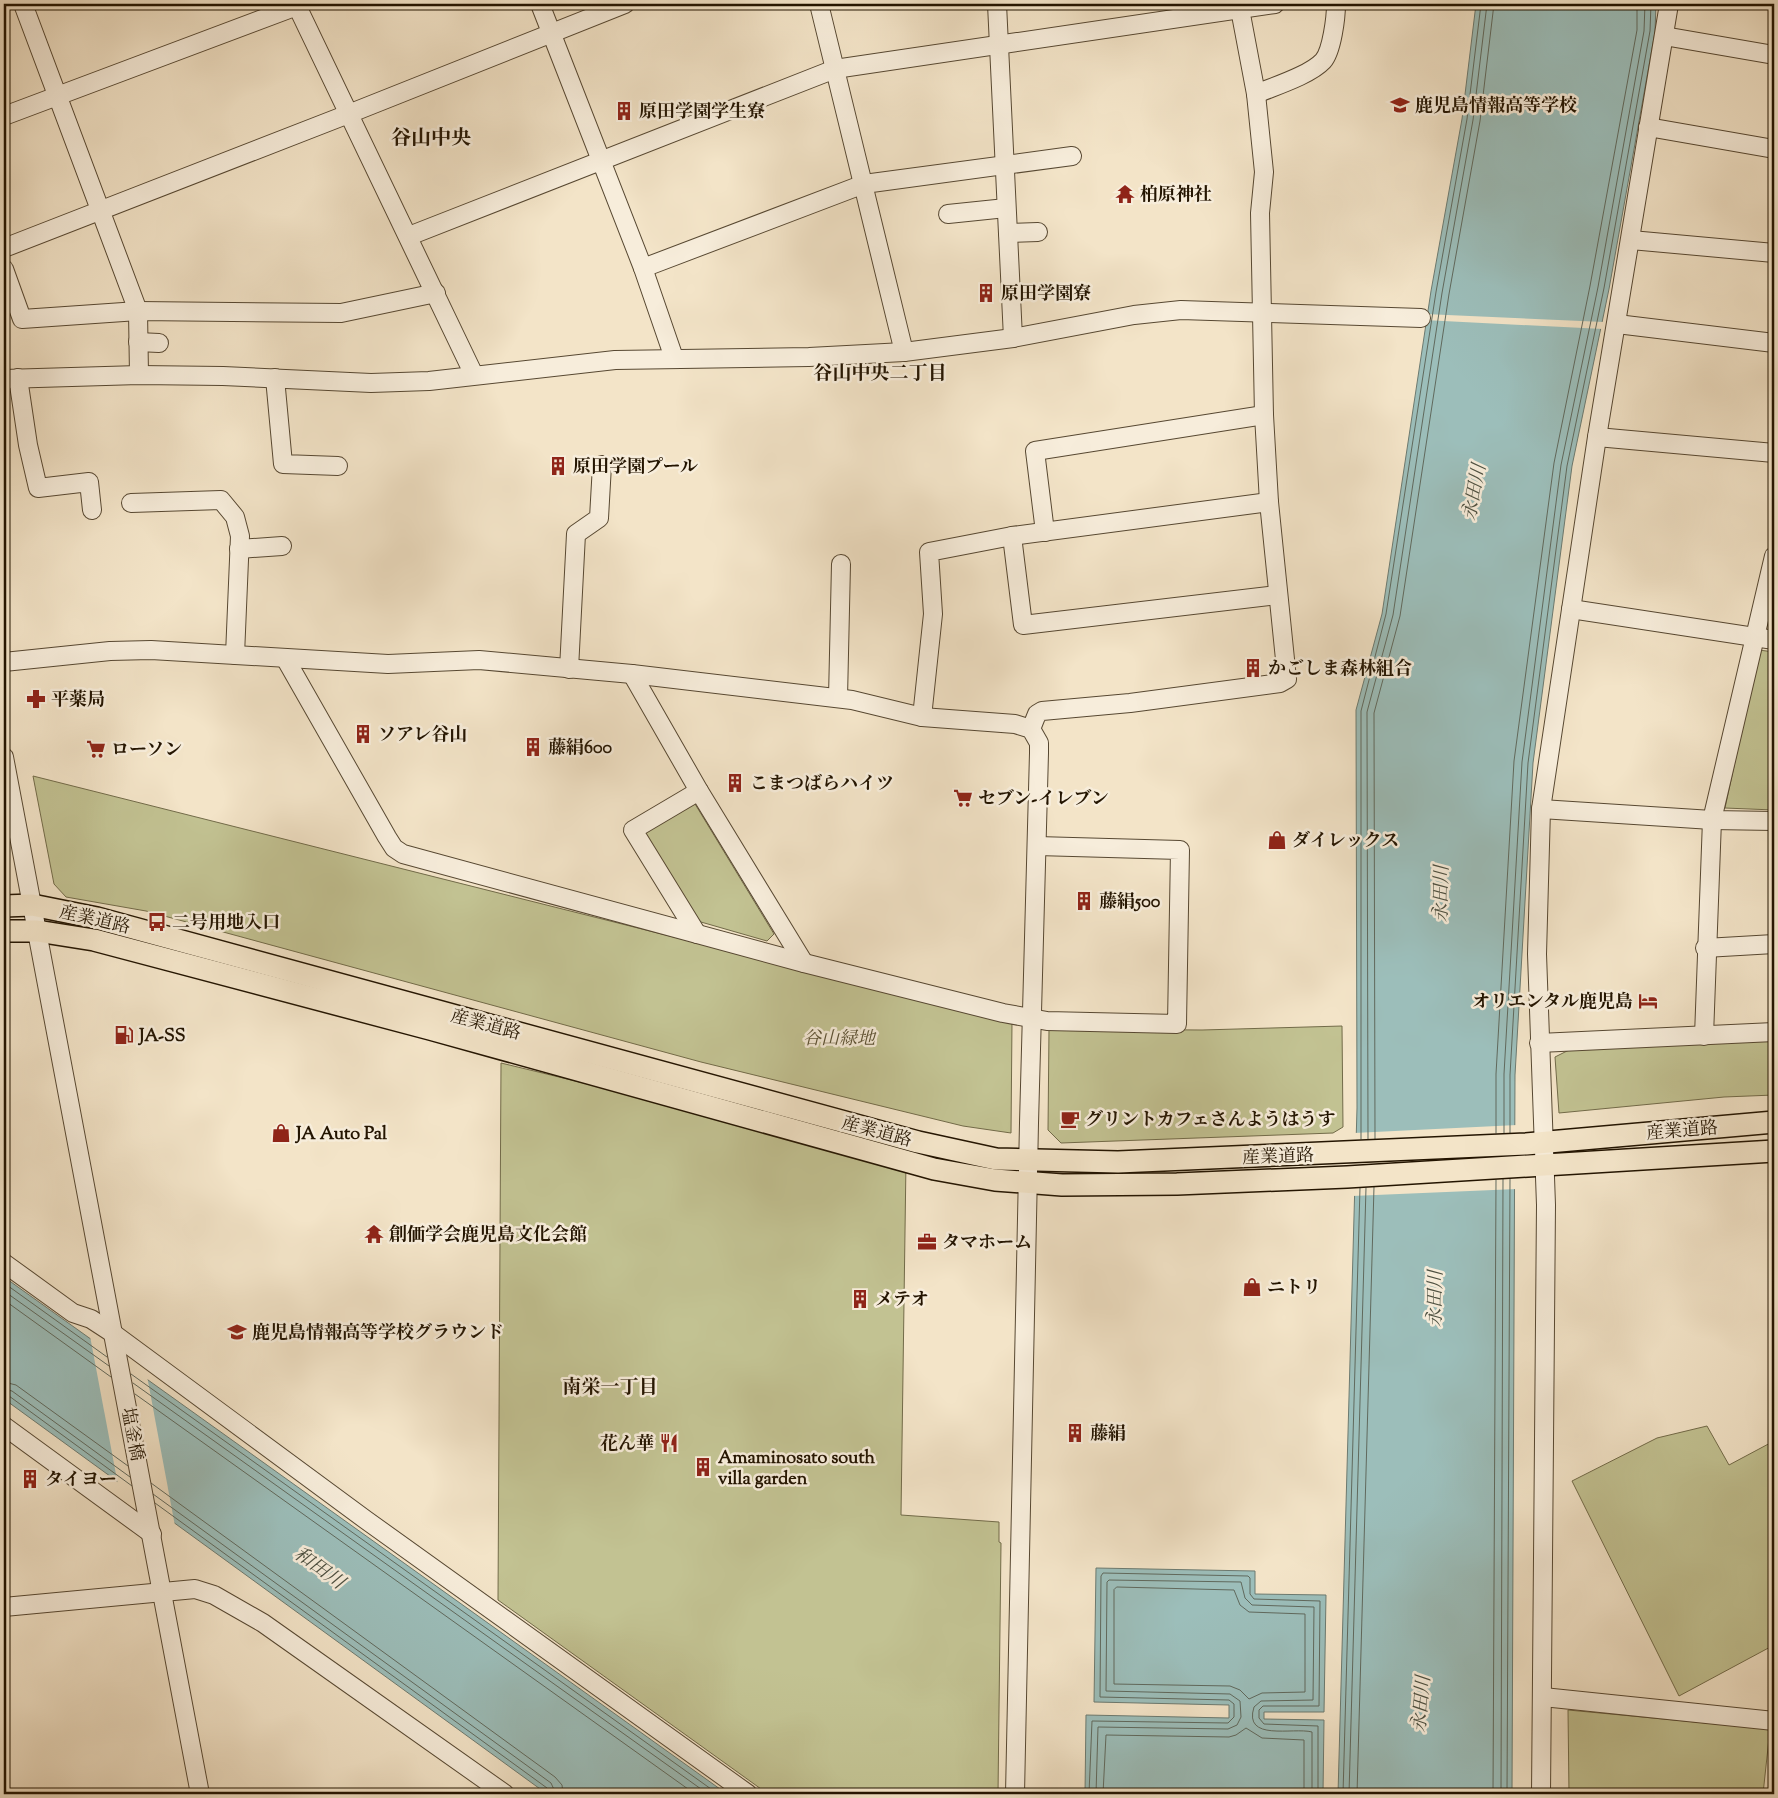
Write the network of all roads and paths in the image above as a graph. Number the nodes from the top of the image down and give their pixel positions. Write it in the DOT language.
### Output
graph roads {
  1 [pos="23,4"];
  2 [pos="540,4"];
  3 [pos="625,4"];
  4 [pos="819,4"];
  5 [pos="997,4"];
  6 [pos="1275,4"];
  7 [pos="1336,4"];
  8 [pos="1669,4"];
  9 [pos="297,5"];
  10 [pos="1239,7"];
  11 [pos="552,34"];
  12 [pos="1664,36"];
  13 [pos="998,45"];
  14 [pos="1774,56"];
  15 [pos="835,70"];
  16 [pos="1256,94"];
  17 [pos="57,97"];
  18 [pos="351,114"];
  19 [pos="4,116"];
  20 [pos="1648,127"];
  21 [pos="1774,149"];
  22 [pos="1072,156"];
  23 [pos="600,162"];
  24 [pos="1004,166"];
  25 [pos="864,184"];
  26 [pos="1006,208"];
  27 [pos="100,211"];
  28 [pos="948,214"];
  29 [pos="1038,232"];
  30 [pos="1008,233"];
  31 [pos="409,236"];
  32 [pos="1631,240"];
  33 [pos="4,248"];
  34 [pos="1774,253"];
  35 [pos="643,268"];
  36 [pos="4,269"];
  37 [pos="436,293"];
  38 [pos="138,311"];
  39 [pos="1262,311"];
  40 [pos="1421,318"];
  41 [pos="1617,324"];
  42 [pos="1013,338"];
  43 [pos="138,342"];
  44 [pos="159,343"];
  45 [pos="1774,343"];
  46 [pos="904,352"];
  47 [pos="674,358"];
  48 [pos="139,375"];
  49 [pos="474,375"];
  50 [pos="275,378"];
  51 [pos="11,379"];
  52 [pos="1264,415"];
  53 [pos="1597,437"];
  54 [pos="1774,453"];
  55 [pos="602,465"];
  56 [pos="338,466"];
  57 [pos="1269,502"];
  58 [pos="131,503"];
  59 [pos="92,510"];
  60 [pos="1045,532"];
  61 [pos="1012,536"];
  62 [pos="282,546"];
  63 [pos="240,548"];
  64 [pos="1774,559"];
  65 [pos="841,564"];
  66 [pos="1277,595"];
  67 [pos="1570,609"];
  68 [pos="1754,637"];
  69 [pos="1774,640"];
  70 [pos="234,655"];
  71 [pos="285,658"];
  72 [pos="4,662"];
  73 [pos="569,669"];
  74 [pos="632,674"];
  75 [pos="838,698"];
  76 [pos="922,717"];
  77 [pos="1031,729"];
  78 [pos="4,758"];
  79 [pos="699,791"];
  80 [pos="1542,809"];
  81 [pos="1712,820"];
  82 [pos="1774,821"];
  83 [pos="1037,846"];
  84 [pos="32,905"];
  85 [pos="4,906"];
  86 [pos="4,931"];
  87 [pos="38,931"];
  88 [pos="696,934"];
  89 [pos="1774,944"];
  90 [pos="1705,948"];
  91 [pos="804,963"];
  92 [pos="1031,1018"];
  93 [pos="1774,1032"];
  94 [pos="1704,1036"];
  95 [pos="1539,1043"];
  96 [pos="1774,1122"];
  97 [pos="1774,1151"];
  98 [pos="1535,1154"];
  99 [pos="1029,1162"];
  100 [pos="1029,1182"];
  101 [pos="4,1264"];
  102 [pos="114,1334"];
  103 [pos="4,1426"];
  104 [pos="151,1529"];
  105 [pos="162,1591"];
  106 [pos="4,1607"];
  107 [pos="1543,1697"];
  108 [pos="1774,1721"];
  109 [pos="200,1794"];
  110 [pos="505,1794"];
  111 [pos="748,1794"];
  112 [pos="1015,1794"];
  113 [pos="1541,1794"];
  1 -- 17 [label="street"];
  2 -- 11 [label="street"];
  3 -- 11 [label="street"];
  4 -- 15 [label="street"];
  5 -- 13 [label="street"];
  6 -- 10 [label="street"];
  7 -- 16 [label="street"];
  8 -- 12 [label="street"];
  9 -- 17 [label="street"];
  9 -- 18 [label="street"];
  10 -- 13 [label="street"];
  10 -- 16 [label="street"];
  11 -- 18 [label="street"];
  11 -- 23 [label="street"];
  12 -- 14 [label="street"];
  12 -- 20 [label="street"];
  13 -- 15 [label="street"];
  13 -- 24 [label="street"];
  15 -- 23 [label="street"];
  15 -- 25 [label="street"];
  16 -- 39 [label="street"];
  17 -- 19 [label="street"];
  17 -- 27 [label="street"];
  18 -- 27 [label="street"];
  18 -- 31 [label="street"];
  20 -- 21 [label="street"];
  20 -- 32 [label="street"];
  22 -- 24 [label="street"];
  23 -- 31 [label="street"];
  23 -- 35 [label="street"];
  24 -- 25 [label="street"];
  24 -- 26 [label="street"];
  25 -- 35 [label="street"];
  25 -- 46 [label="street"];
  26 -- 28 [label="street"];
  26 -- 30 [label="street"];
  27 -- 33 [label="street"];
  27 -- 38 [label="street"];
  29 -- 30 [label="street"];
  30 -- 42 [label="street"];
  31 -- 37 [label="street"];
  32 -- 34 [label="street"];
  32 -- 41 [label="street"];
  35 -- 47 [label="street"];
  36 -- 38 [label="street"];
  37 -- 38 [label="street"];
  37 -- 49 [label="street"];
  38 -- 43 [label="street"];
  39 -- 40 [label="street"];
  39 -- 42 [label="street"];
  39 -- 52 [label="street"];
  41 -- 45 [label="street"];
  41 -- 53 [label="street"];
  42 -- 46 [label="street"];
  43 -- 44 [label="street"];
  43 -- 48 [label="street"];
  46 -- 47 [label="street"];
  47 -- 49 [label="street"];
  48 -- 50 [label="street"];
  48 -- 51 [label="street"];
  49 -- 50 [label="street"];
  50 -- 56 [label="street"];
  51 -- 59 [label="street"];
  52 -- 57 [label="street"];
  52 -- 60 [label="street"];
  53 -- 54 [label="street"];
  53 -- 67 [label="street"];
  55 -- 73 [label="street"];
  57 -- 60 [label="street"];
  57 -- 66 [label="street"];
  58 -- 63 [label="street"];
  60 -- 61 [label="street"];
  61 -- 66 [label="street"];
  61 -- 76 [label="street"];
  62 -- 63 [label="street"];
  63 -- 70 [label="street"];
  64 -- 68 [label="street"];
  65 -- 75 [label="street"];
  66 -- 77 [label="street"];
  67 -- 68 [label="street"];
  67 -- 80 [label="street"];
  68 -- 69 [label="street"];
  68 -- 81 [label="street"];
  70 -- 71 [label="street"];
  70 -- 72 [label="street"];
  71 -- 73 [label="street"];
  71 -- 88 [label="street"];
  73 -- 74 [label="street"];
  74 -- 75 [label="street"];
  74 -- 79 [label="street"];
  75 -- 76 [label="street"];
  76 -- 77 [label="street"];
  77 -- 83 [label="street"];
  78 -- 84 [label="street, 塩釜橋"];
  79 -- 88 [label="street"];
  79 -- 91 [label="street"];
  80 -- 81 [label="street"];
  80 -- 95 [label="street"];
  81 -- 82 [label="street"];
  81 -- 90 [label="street"];
  83 -- 92 [label="street"];
  83 -- 92 [label="street"];
  84 -- 85 [label="main road, 産業道路"];
  84 -- 87 [label="street, 塩釜橋"];
  84 -- 99 [label="main road, 産業道路"];
  86 -- 87 [label="main road, 産業道路"];
  87 -- 100 [label="main road, 産業道路"];
  87 -- 102 [label="street, 塩釜橋"];
  88 -- 91 [label="street"];
  89 -- 90 [label="street"];
  90 -- 94 [label="street"];
  91 -- 92 [label="street"];
  92 -- 99 [label="street"];
  93 -- 94 [label="street"];
  94 -- 95 [label="street"];
  95 -- 98 [label="street"];
  96 -- 98 [label="main road, 産業道路"];
  97 -- 98 [label="main road, 産業道路"];
  98 -- 99 [label="main road, 産業道路"];
  98 -- 100 [label="main road, 産業道路"];
  98 -- 107 [label="street"];
  99 -- 100 [label="street"];
  100 -- 112 [label="street"];
  101 -- 102 [label="street"];
  102 -- 104 [label="street, 塩釜橋"];
  102 -- 111 [label="street"];
  103 -- 104 [label="street"];
  104 -- 105 [label="street, 塩釜橋"];
  105 -- 106 [label="street"];
  105 -- 109 [label="street, 塩釜橋"];
  105 -- 110 [label="street"];
  107 -- 108 [label="street"];
  107 -- 113 [label="street"];
}
